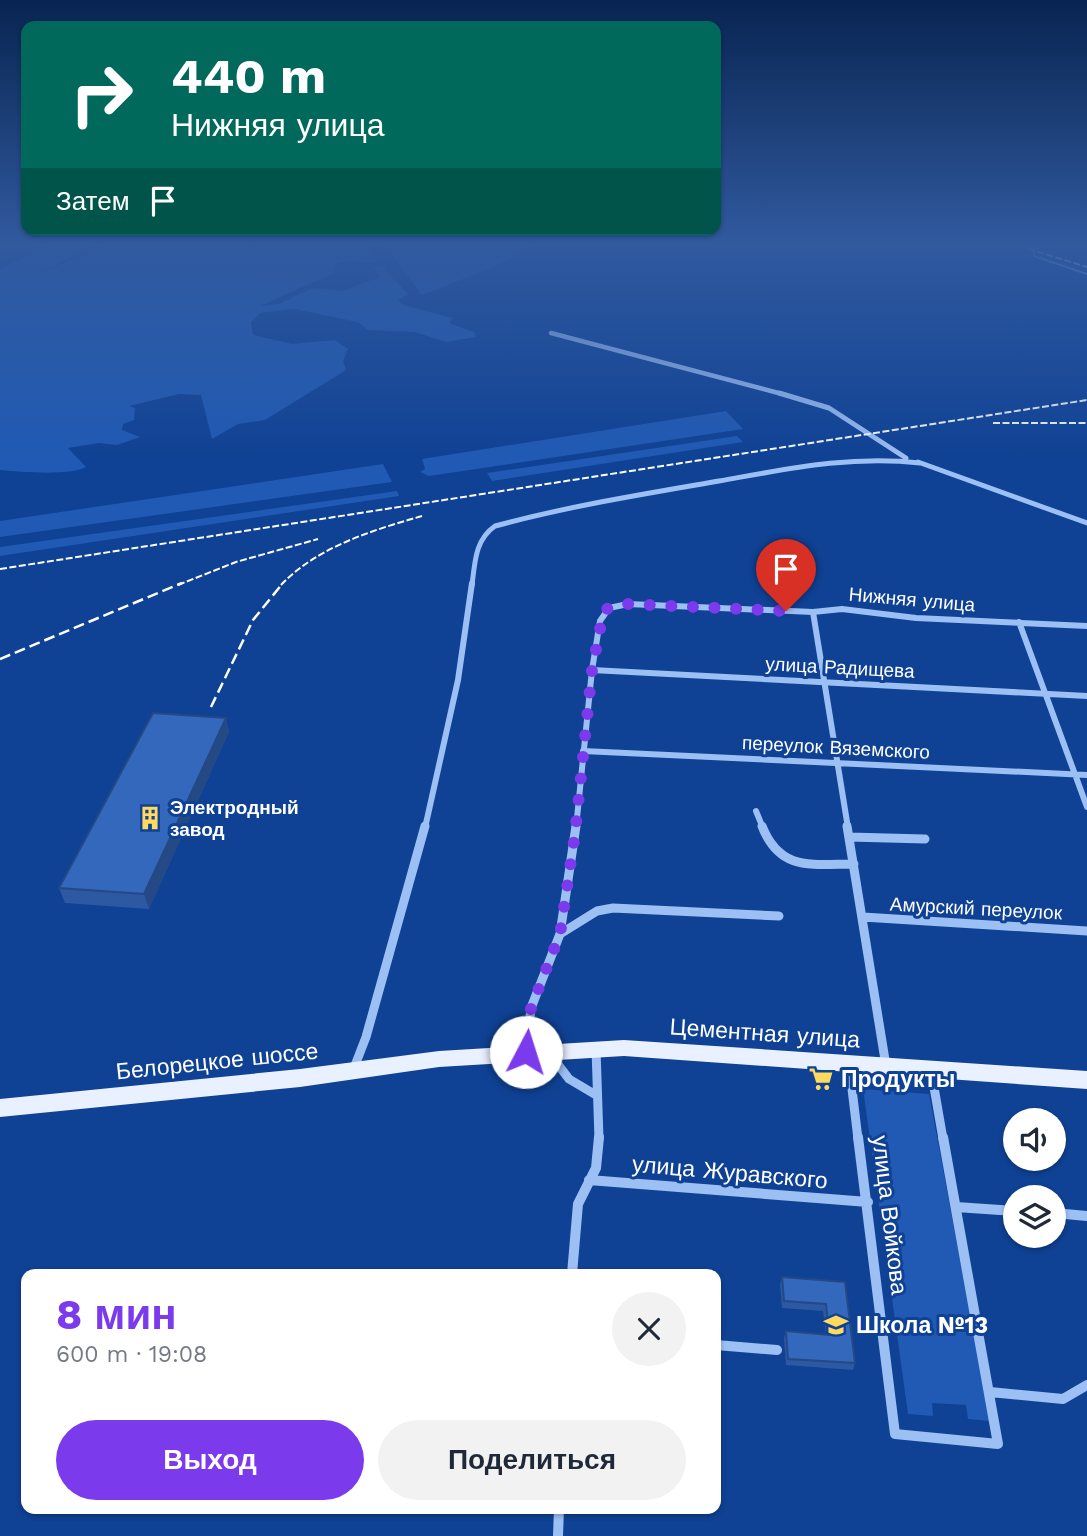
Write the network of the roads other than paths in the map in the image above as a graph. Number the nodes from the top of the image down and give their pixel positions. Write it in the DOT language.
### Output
graph roads {
  1 [pos="551,333"];
  2 [pos="920,463"];
  3 [pos="1087,523"];
  4 [pos="813,612"];
  5 [pos="1019,622"];
  6 [pos="1087,626"];
  7 [pos="592,670"];
  8 [pos="824,682"];
  9 [pos="1045,694"];
  10 [pos="1087,696"];
  11 [pos="583,751"];
  12 [pos="837,763"];
  13 [pos="1075,775"];
  14 [pos="1087,775"];
  15 [pos="1087,807"];
  16 [pos="756,811"];
  17 [pos="849,836"];
  18 [pos="925,839"];
  19 [pos="854,864"];
  20 [pos="779,916"];
  21 [pos="863,917"];
  22 [pos="1087,931"];
  23 [pos="560,934"];
  24 [pos="596,1049"];
  25 [pos="548,1051"];
  26 [pos="526,1052"];
  27 [pos="439,1059"];
  28 [pos="849,1064"];
  29 [pos="886,1066"];
  30 [pos="931,1070"];
  31 [pos="353,1071"];
  32 [pos="1087,1080"];
  33 [pos="596,1095"];
  34 [pos="0,1108"];
  35 [pos="589,1180"];
  36 [pos="868,1202"];
  37 [pos="957,1207"];
  38 [pos="1003,1210"];
  39 [pos="1066,1214"];
  40 [pos="1087,1216"];
  41 [pos="572,1269"];
  42 [pos="721,1345"];
  43 [pos="777,1350"];
  44 [pos="1087,1385"];
  45 [pos="990,1392"];
  46 [pos="559,1514"];
  47 [pos="558,1536"];
  1 -- 2 [label="street"];
  2 -- 3 [label="street"];
  2 -- 31 [label="street"];
  4 -- 5 [label="street, Нижняя улица"];
  4 -- 7 [label="street, Нижняя улица"];
  4 -- 8 [label="street"];
  5 -- 6 [label="street, Нижняя улица"];
  5 -- 9 [label="street"];
  7 -- 8 [label="street, улица Радищева"];
  7 -- 11 [label="street"];
  8 -- 9 [label="street, улица Радищева"];
  8 -- 12 [label="street"];
  9 -- 10 [label="street, улица Радищева"];
  9 -- 13 [label="street"];
  11 -- 12 [label="street, переулок Вяземского"];
  11 -- 23 [label="street"];
  12 -- 13 [label="street, переулок Вяземского"];
  12 -- 17 [label="street"];
  13 -- 14 [label="street, переулок Вяземского"];
  13 -- 15 [label="street"];
  16 -- 19 [label="street"];
  17 -- 18 [label="street"];
  17 -- 19 [label="street"];
  19 -- 21 [label="street"];
  20 -- 23 [label="street"];
  21 -- 22 [label="street, Амурский переулок"];
  21 -- 29 [label="street"];
  23 -- 26 [label="street"];
  24 -- 25 [label="main road, Цементная улица"];
  24 -- 28 [label="main road, Цементная улица"];
  24 -- 33 [label="street"];
  25 -- 26 [label="main road, Цементная улица"];
  25 -- 33 [label="street"];
  26 -- 27 [label="main road, Цементная улица"];
  27 -- 31 [label="main road, Белорецкое шоссе"];
  28 -- 29 [label="main road, Цементная улица"];
  28 -- 36 [label="street, улица Войкова"];
  29 -- 30 [label="main road, Цементная улица"];
  30 -- 32 [label="main road, Цементная улица"];
  30 -- 37 [label="street, улица Войкова"];
  31 -- 34 [label="main road, Белорецкое шоссе"];
  33 -- 35 [label="street"];
  35 -- 36 [label="street, улица Журавского"];
  35 -- 41 [label="street"];
  36 -- 45 [label="street, улица Войкова"];
  37 -- 38 [label="street"];
  37 -- 45 [label="street, улица Войкова"];
  39 -- 40 [label="street"];
  42 -- 43 [label="street"];
  44 -- 45 [label="street"];
  46 -- 47 [label="street"];
}
